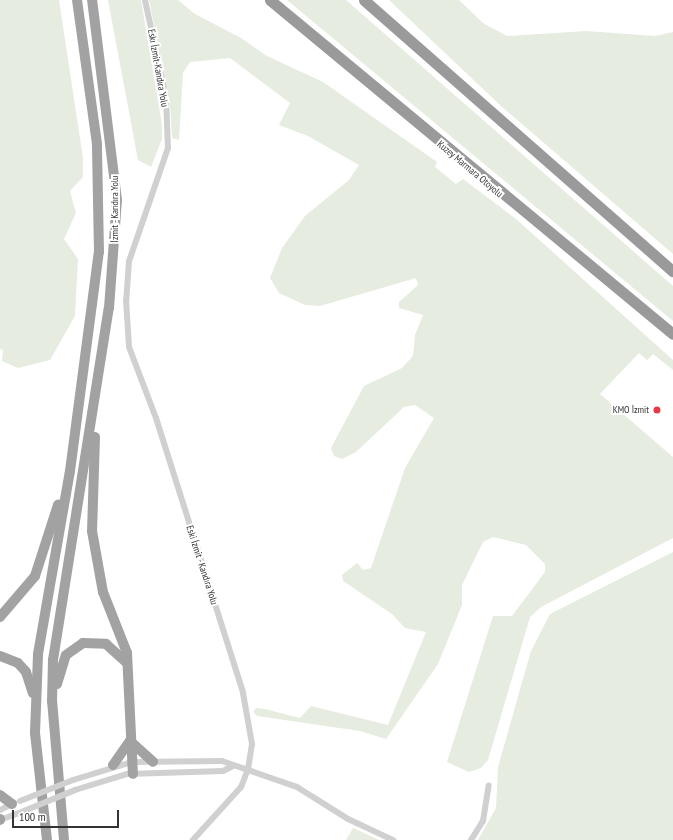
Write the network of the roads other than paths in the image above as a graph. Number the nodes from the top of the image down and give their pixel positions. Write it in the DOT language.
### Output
graph roads {
  1 [pos="77,0"];
  2 [pos="92,0"];
  3 [pos="145,0"];
  4 [pos="270,0"];
  5 [pos="364,0"];
  6 [pos="673,271"];
  7 [pos="673,334"];
  8 [pos="133,366"];
  9 [pos="93,418"];
  10 [pos="70,471"];
  11 [pos="0,617"];
  12 [pos="0,656"];
  13 [pos="128,665"];
  14 [pos="35,698"];
  15 [pos="52,701"];
  16 [pos="130,741"];
  17 [pos="132,762"];
  18 [pos="154,762"];
  19 [pos="113,766"];
  20 [pos="233,766"];
  21 [pos="248,769"];
  22 [pos="133,774"];
  23 [pos="489,785"];
  24 [pos="0,795"];
  25 [pos="16,803"];
  26 [pos="0,810"];
  27 [pos="0,819"];
  28 [pos="47,840"];
  29 [pos="64,840"];
  30 [pos="193,840"];
  31 [pos="393,840"];
  32 [pos="471,840"];
  1 -- 10 [label="highway"];
  2 -- 9 [label="highway, İzmit - Kandıra Yolu"];
  3 -- 8 [label="street, Eskı İzmit-Kandıra Yolu"];
  4 -- 7 [label="highway, Kuzey Marmara Otoyolu"];
  5 -- 6 [label="highway"];
  8 -- 21 [label="street, Eski İzmit - Kandıra Yolu"];
  9 -- 13 [label="highway"];
  9 -- 15 [label="highway"];
  10 -- 11 [label="highway"];
  10 -- 14 [label="highway"];
  12 -- 14 [label="highway"];
  13 -- 15 [label="highway"];
  13 -- 16 [label="highway"];
  14 -- 28 [label="highway"];
  15 -- 29 [label="highway"];
  16 -- 17 [label="highway"];
  16 -- 18 [label="highway"];
  16 -- 19 [label="highway"];
  17 -- 18 [label="street"];
  17 -- 19 [label="street"];
  17 -- 22 [label="highway"];
  18 -- 20 [label="street"];
  19 -- 25 [label="street, bridge"];
  20 -- 21 [label="street"];
  20 -- 22 [label="street"];
  21 -- 30 [label="street, Eski İzmit - Kandıra Yolu"];
  21 -- 31 [label="street"];
  22 -- 27 [label="street, bridge"];
  23 -- 32 [label="street"];
  24 -- 25 [label="highway"];
  25 -- 26 [label="street"];
}
